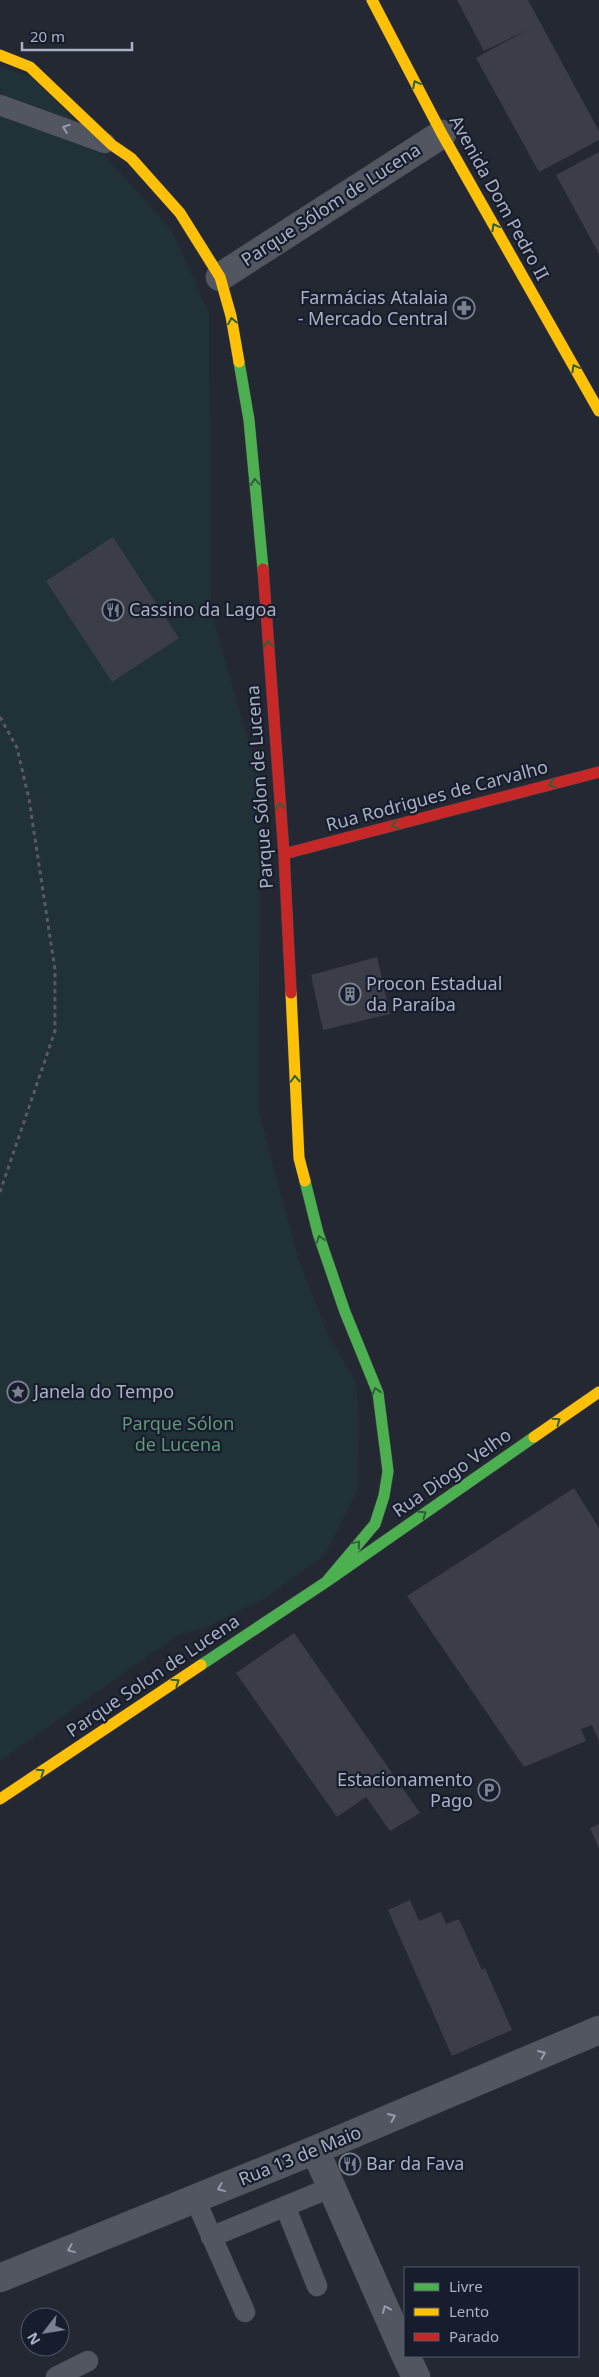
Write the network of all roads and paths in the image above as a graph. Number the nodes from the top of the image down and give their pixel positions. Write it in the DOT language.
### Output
graph roads {
  1 [pos="372,0"];
  2 [pos="0,55"];
  3 [pos="0,105"];
  4 [pos="442,134"];
  5 [pos="112,145"];
  6 [pos="220,277"];
  7 [pos="599,410"];
  8 [pos="0,717"];
  9 [pos="599,772"];
  10 [pos="284,854"];
  11 [pos="0,1192"];
  12 [pos="599,1392"];
  13 [pos="326,1582"];
  14 [pos="0,1799"];
  15 [pos="599,2030"];
  16 [pos="315,2150"];
  17 [pos="332,2187"];
  18 [pos="195,2199"];
  19 [pos="285,2206"];
  20 [pos="211,2237"];
  21 [pos="0,2278"];
  22 [pos="317,2286"];
  23 [pos="245,2312"];
  24 [pos="404,2350"];
  25 [pos="407,2357"];
  26 [pos="88,2361"];
  27 [pos="56,2377"];
  28 [pos="416,2377"];
  4 -- 1 [label="main road, Avenida Dom Pedro II, one-way"];
  2 -- 5 [label="main road, Parque Sólon de Lucena"];
  5 -- 3 [label="lane, one-way"];
  4 -- 6 [label="street, Parque Sólom de Lucena"];
  7 -- 4 [label="main road, Avenida Dom Pedro II, one-way"];
  5 -- 6 [label="main road, Parque Sólon de Lucena"];
  10 -- 6 [label="main road, Parque Sólon de Lucena, one-way"];
  8 -- 11 [label="path"];
  9 -- 10 [label="main road, Rua Rodrigues de Carvalho, one-way"];
  13 -- 10 [label="main road, Parque Sólon de Lucena, one-way"];
  13 -- 12 [label="main road, Rua Diogo Velho, one-way"];
  14 -- 13 [label="main road, Parque Solon de Lucena, one-way"];
  16 -- 15 [label="street, Rua 13 de Maio, one-way"];
  16 -- 17 [label="street"];
  16 -- 18 [label="street, Rua 13 de Maio, one-way"];
  17 -- 19 [label="lane"];
  24 -- 17 [label="street, one-way"];
  18 -- 20 [label="lane"];
  18 -- 21 [label="street, Rua 13 de Maio, one-way"];
  19 -- 20 [label="lane"];
  19 -- 22 [label="lane"];
  20 -- 23 [label="lane"];
  25 -- 28 [label="street"];
  26 -- 27 [label="lane"];
}
